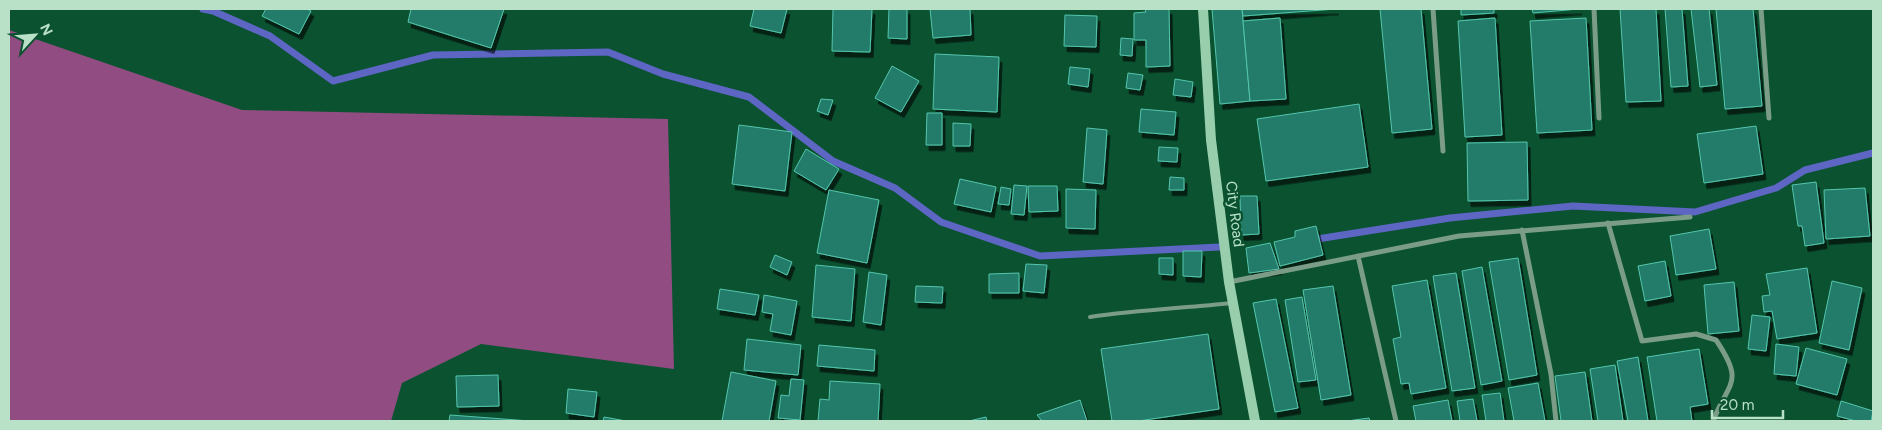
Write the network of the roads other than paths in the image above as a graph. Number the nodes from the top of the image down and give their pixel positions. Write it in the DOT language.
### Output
graph roads {
  1 [pos="1203,9"];
  2 [pos="1433,9"];
  3 [pos="1594,9"];
  4 [pos="1761,9"];
  5 [pos="1599,118"];
  6 [pos="1769,118"];
  7 [pos="1443,152"];
  8 [pos="1690,217"];
  9 [pos="1608,223"];
  10 [pos="1522,230"];
  11 [pos="1358,256"];
  12 [pos="1229,282"];
  13 [pos="1234,303"];
  14 [pos="1090,317"];
  15 [pos="1255,421"];
  16 [pos="1396,421"];
  17 [pos="1556,421"];
  18 [pos="1713,421"];
  1 -- 12 [label="main road, City Road"];
  2 -- 7 [label="street"];
  3 -- 5 [label="street"];
  4 -- 6 [label="street"];
  8 -- 9 [label="street"];
  9 -- 10 [label="street"];
  9 -- 18 [label="street"];
  10 -- 11 [label="street"];
  10 -- 17 [label="street"];
  11 -- 12 [label="street"];
  11 -- 16 [label="street"];
  12 -- 13 [label="main road, City Road"];
  13 -- 14 [label="lane"];
  13 -- 15 [label="main road, City Road"];
}
